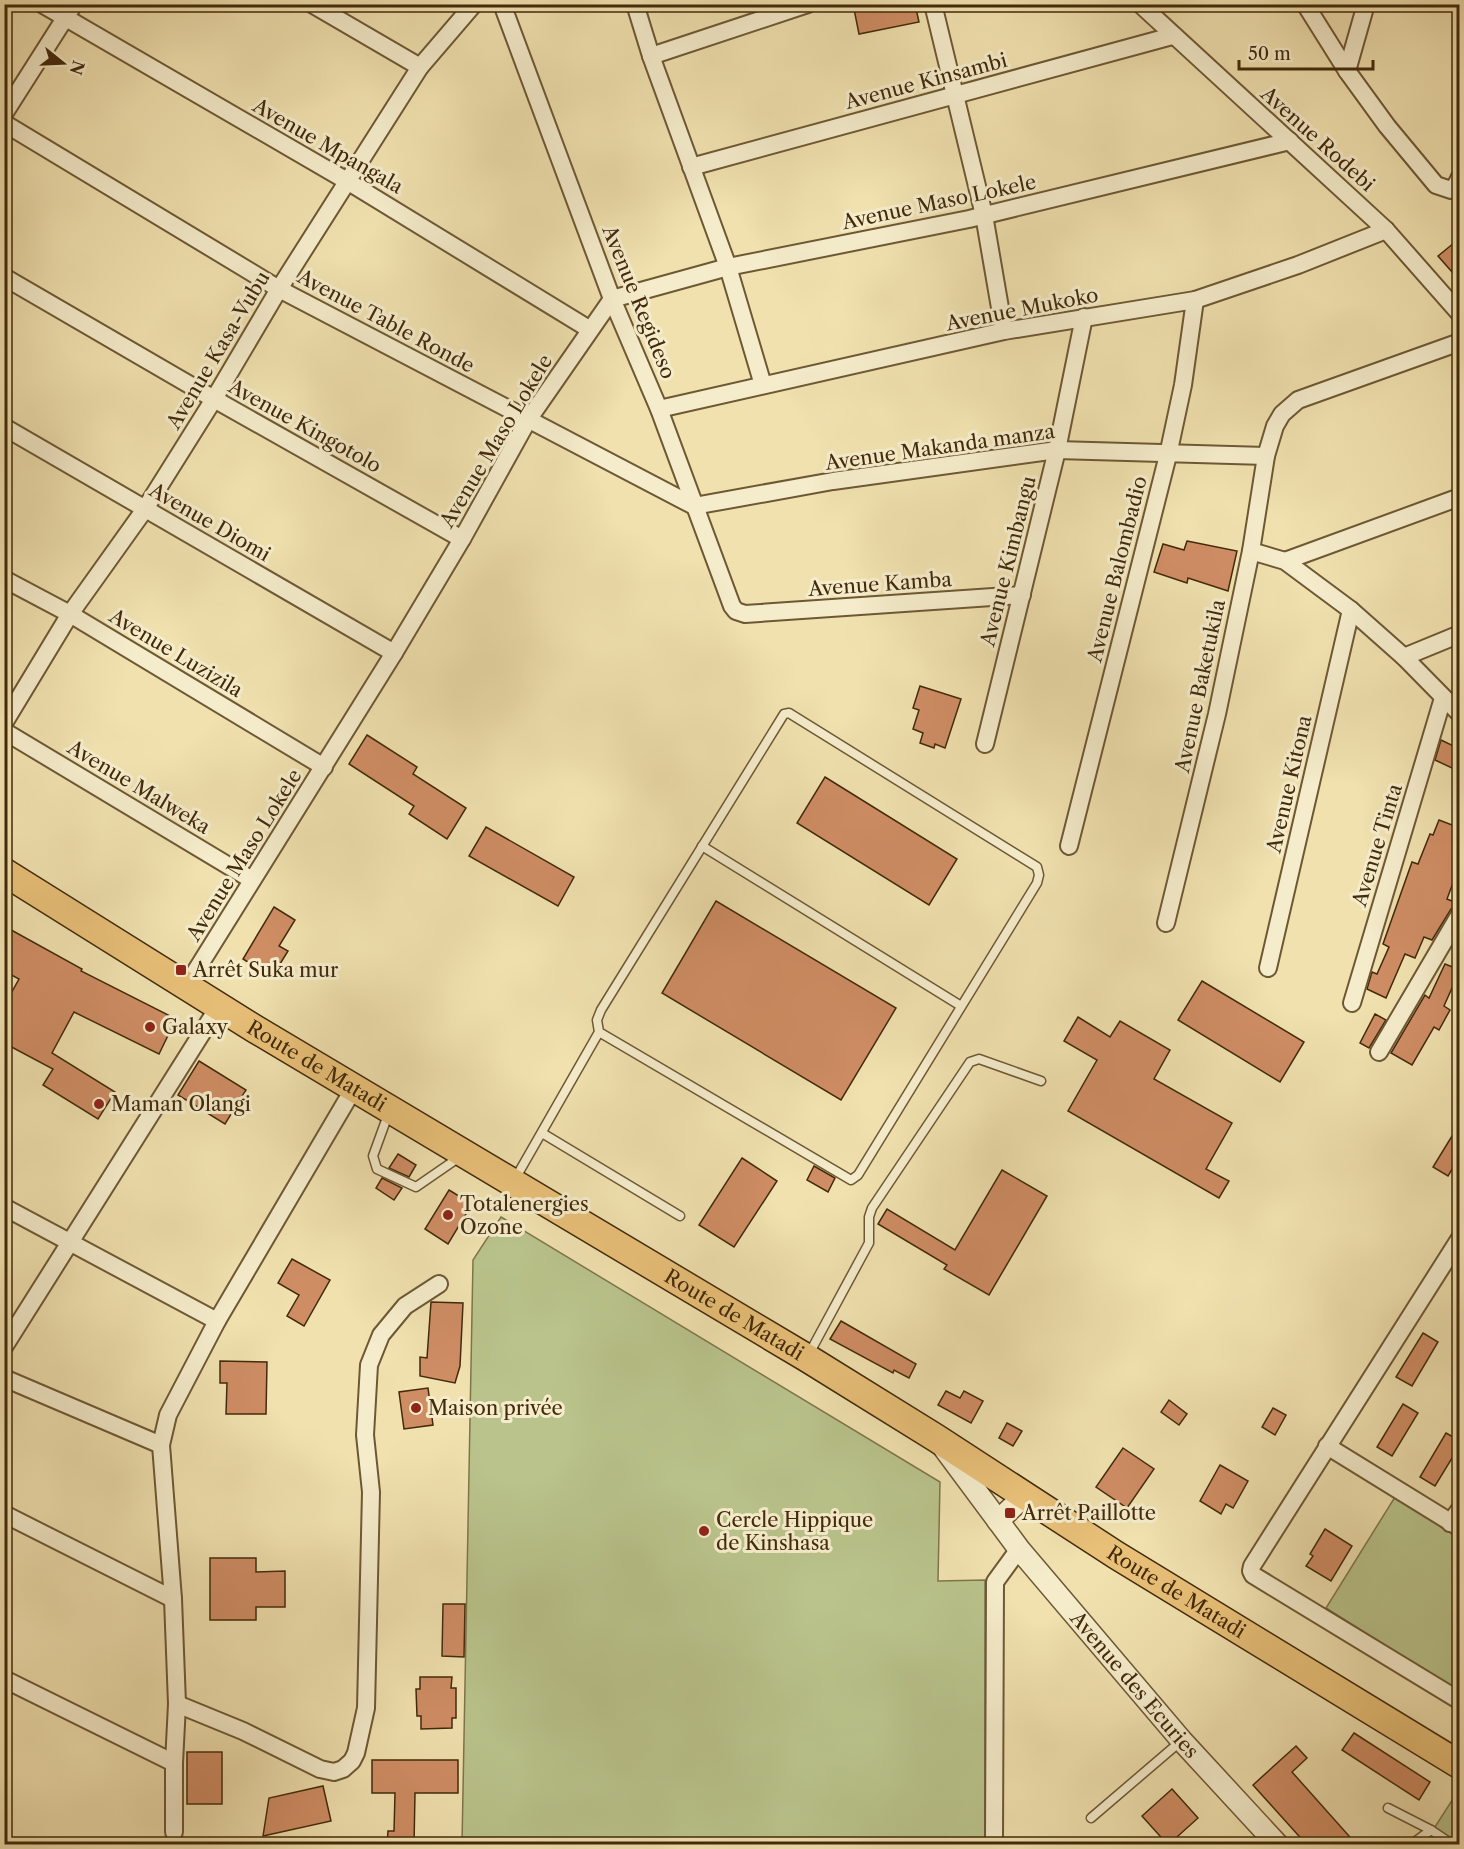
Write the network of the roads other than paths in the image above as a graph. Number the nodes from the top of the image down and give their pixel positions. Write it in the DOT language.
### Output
graph roads {
  1 [pos="42,4"];
  2 [pos="312,4"];
  3 [pos="474,4"];
  4 [pos="502,4"];
  5 [pos="635,4"];
  6 [pos="808,4"];
  7 [pos="933,4"];
  8 [pos="1140,4"];
  9 [pos="1305,4"];
  10 [pos="1366,4"];
  11 [pos="69,11"];
  12 [pos="1172,36"];
  13 [pos="651,56"];
  14 [pos="420,67"];
  15 [pos="1347,71"];
  16 [pos="954,95"];
  17 [pos="4,114"];
  18 [pos="4,123"];
  19 [pos="1290,141"];
  20 [pos="691,167"];
  21 [pos="1460,177"];
  22 [pos="347,181"];
  23 [pos="984,215"];
  24 [pos="1386,230"];
  25 [pos="728,267"];
  26 [pos="4,277"];
  27 [pos="279,289"];
  28 [pos="612,299"];
  29 [pos="1195,300"];
  30 [pos="1460,314"];
  31 [pos="1084,317"];
  32 [pos="590,329"];
  33 [pos="1005,331"];
  34 [pos="1460,342"];
  35 [pos="764,385"];
  36 [pos="214,399"];
  37 [pos="659,409"];
  38 [pos="528,420"];
  39 [pos="4,427"];
  40 [pos="1057,450"];
  41 [pos="1168,455"];
  42 [pos="1266,456"];
  43 [pos="1460,497"];
  44 [pos="694,506"];
  45 [pos="145,509"];
  46 [pos="462,539"];
  47 [pos="1251,551"];
  48 [pos="1285,561"];
  49 [pos="4,579"];
  50 [pos="1022,595"];
  51 [pos="1351,610"];
  52 [pos="740,613"];
  53 [pos="70,614"];
  54 [pos="1460,634"];
  55 [pos="394,653"];
  56 [pos="1404,657"];
  57 [pos="1443,698"];
  58 [pos="1460,714"];
  59 [pos="4,723"];
  60 [pos="4,731"];
  61 [pos="985,744"];
  62 [pos="324,767"];
  63 [pos="702,846"];
  64 [pos="1070,846"];
  65 [pos="4,872"];
  66 [pos="252,880"];
  67 [pos="1460,915"];
  68 [pos="1166,923"];
  69 [pos="1268,968"];
  70 [pos="187,985"];
  71 [pos="1352,1004"];
  72 [pos="219,1006"];
  73 [pos="961,1006"];
  74 [pos="599,1032"];
  75 [pos="1379,1052"];
  76 [pos="1041,1081"];
  77 [pos="354,1088"];
  78 [pos="390,1109"];
  79 [pos="542,1133"];
  80 [pos="464,1154"];
  81 [pos="513,1183"];
  82 [pos="4,1207"];
  83 [pos="680,1216"];
  84 [pos="1460,1238"];
  85 [pos="70,1242"];
  86 [pos="440,1284"];
  87 [pos="217,1321"];
  88 [pos="4,1347"];
  89 [pos="807,1358"];
  90 [pos="4,1378"];
  91 [pos="936,1438"];
  92 [pos="161,1445"];
  93 [pos="1327,1446"];
  94 [pos="1025,1495"];
  95 [pos="4,1514"];
  96 [pos="1456,1520"];
  97 [pos="998,1521"];
  98 [pos="1019,1549"];
  99 [pos="173,1599"];
  100 [pos="4,1679"];
  101 [pos="1460,1701"];
  102 [pos="177,1704"];
  103 [pos="1182,1741"];
  104 [pos="174,1763"];
  105 [pos="1460,1765"];
  106 [pos="1388,1808"];
  107 [pos="1091,1818"];
  108 [pos="1431,1830"];
  109 [pos="174,1832"];
  110 [pos="994,1845"];
  111 [pos="1277,1845"];
  112 [pos="1412,1845"];
  113 [pos="1452,1845"];
  1 -- 11 [label="street, Avenue Mpangala"];
  2 -- 14 [label="street"];
  3 -- 14 [label="street, Avenue Kasa-Vubu"];
  4 -- 28 [label="street, Avenue Regideso"];
  5 -- 13 [label="street"];
  6 -- 13 [label="street"];
  7 -- 16 [label="street"];
  8 -- 12 [label="street, Avenue Rodebi"];
  9 -- 15 [label="street"];
  10 -- 15 [label="street"];
  11 -- 17 [label="street"];
  11 -- 22 [label="street, Avenue Mpangala"];
  12 -- 16 [label="street, Avenue Kinsambi"];
  12 -- 19 [label="street, Avenue Rodebi"];
  13 -- 20 [label="street"];
  14 -- 22 [label="street, Avenue Kasa-Vubu"];
  15 -- 21 [label="street"];
  16 -- 20 [label="street, Avenue Kinsambi"];
  16 -- 23 [label="street"];
  18 -- 27 [label="street, Avenue Table Ronde"];
  19 -- 23 [label="street, Avenue Maso Lokele"];
  19 -- 24 [label="street, Avenue Rodebi"];
  20 -- 25 [label="street"];
  22 -- 27 [label="street, Avenue Kasa-Vubu"];
  22 -- 32 [label="street, Avenue Mpangala"];
  23 -- 25 [label="street, Avenue Maso Lokele"];
  23 -- 33 [label="street"];
  24 -- 29 [label="street, Avenue Mukoko"];
  24 -- 30 [label="street, Avenue Rodebi"];
  25 -- 28 [label="street, Avenue Maso Lokele"];
  25 -- 35 [label="street"];
  26 -- 36 [label="street, Avenue Kingotolo"];
  27 -- 36 [label="street, Avenue Kasa-Vubu"];
  27 -- 38 [label="street, Avenue Table Ronde"];
  28 -- 32 [label="street, Avenue Maso Lokele"];
  28 -- 37 [label="street, Avenue Regideso"];
  29 -- 31 [label="street, Avenue Mukoko"];
  29 -- 41 [label="street, Avenue Balombadio"];
  31 -- 33 [label="street, Avenue Mukoko"];
  31 -- 40 [label="street, Avenue Kimbangu"];
  32 -- 38 [label="street, Avenue Maso Lokele"];
  33 -- 35 [label="street, Avenue Mukoko"];
  34 -- 42 [label="street, Avenue Baketukila"];
  35 -- 37 [label="street, Avenue Mukoko"];
  36 -- 45 [label="street, Avenue Kasa-Vubu"];
  36 -- 46 [label="street, Avenue Kingotolo"];
  37 -- 44 [label="street, Avenue Regideso"];
  38 -- 44 [label="street, Avenue Table Ronde"];
  38 -- 46 [label="street, Avenue Maso Lokele"];
  39 -- 45 [label="street, Avenue Diomi"];
  40 -- 41 [label="street, Avenue Makanda manza"];
  40 -- 44 [label="street, Avenue Makanda manza"];
  40 -- 50 [label="street, Avenue Kimbangu"];
  41 -- 42 [label="street, Avenue Makanda manza"];
  41 -- 64 [label="street, Avenue Balombadio"];
  42 -- 47 [label="street, Avenue Baketukila"];
  43 -- 48 [label="street"];
  44 -- 52 [label="street, Avenue Regideso"];
  45 -- 53 [label="street, Avenue Kasa-Vubu"];
  45 -- 55 [label="street, Avenue Diomi"];
  46 -- 55 [label="street, Avenue Maso Lokele"];
  47 -- 48 [label="street"];
  47 -- 68 [label="street, Avenue Baketukila"];
  48 -- 51 [label="street"];
  49 -- 53 [label="street, Avenue Luzizila"];
  50 -- 52 [label="street, Avenue Kamba"];
  50 -- 61 [label="street, Avenue Kimbangu"];
  51 -- 56 [label="street"];
  51 -- 69 [label="street, Avenue Kitona"];
  53 -- 59 [label="street, Avenue Kasa-Vubu"];
  53 -- 62 [label="street, Avenue Luzizila"];
  54 -- 56 [label="street"];
  55 -- 62 [label="street, Avenue Maso Lokele"];
  56 -- 57 [label="street"];
  57 -- 58 [label="street"];
  57 -- 71 [label="street, Avenue Tinta"];
  60 -- 66 [label="street, Avenue Malweka"];
  62 -- 66 [label="street, Avenue Maso Lokele"];
  63 -- 73 [label="lane"];
  63 -- 73 [label="lane"];
  63 -- 74 [label="lane"];
  65 -- 70 [label="main road, Route de Matadi"];
  66 -- 70 [label="street, Avenue Maso Lokele"];
  67 -- 75 [label="street"];
  70 -- 72 [label="main road, Route de Matadi"];
  72 -- 77 [label="main road, Route de Matadi"];
  72 -- 85 [label="street"];
  73 -- 74 [label="lane"];
  74 -- 79 [label="lane"];
  76 -- 89 [label="lane"];
  77 -- 78 [label="main road, Route de Matadi"];
  77 -- 87 [label="street"];
  78 -- 80 [label="main road, Route de Matadi"];
  78 -- 80 [label="lane"];
  79 -- 81 [label="lane"];
  79 -- 83 [label="lane"];
  80 -- 81 [label="main road, Route de Matadi"];
  81 -- 89 [label="main road, Route de Matadi"];
  82 -- 85 [label="street"];
  84 -- 93 [label="street"];
  85 -- 87 [label="street"];
  85 -- 88 [label="street"];
  86 -- 102 [label="street"];
  87 -- 92 [label="street"];
  89 -- 91 [label="main road, Route de Matadi"];
  90 -- 92 [label="street"];
  91 -- 94 [label="main road, Route de Matadi"];
  91 -- 97 [label="street, Avenue des Ecuries"];
  92 -- 99 [label="street"];
  93 -- 96 [label="street"];
  93 -- 101 [label="street"];
  94 -- 97 [label="street"];
  94 -- 105 [label="main road, Route de Matadi"];
  95 -- 99 [label="street"];
  97 -- 98 [label="street, Avenue des Ecuries"];
  98 -- 103 [label="street, Avenue des Ecuries"];
  98 -- 110 [label="street"];
  99 -- 102 [label="street"];
  100 -- 104 [label="street"];
  102 -- 104 [label="street"];
  103 -- 107 [label="lane"];
  103 -- 111 [label="street, Avenue des Ecuries"];
  104 -- 109 [label="street"];
  106 -- 108 [label="lane"];
  108 -- 112 [label="lane"];
  108 -- 113 [label="lane"];
}
